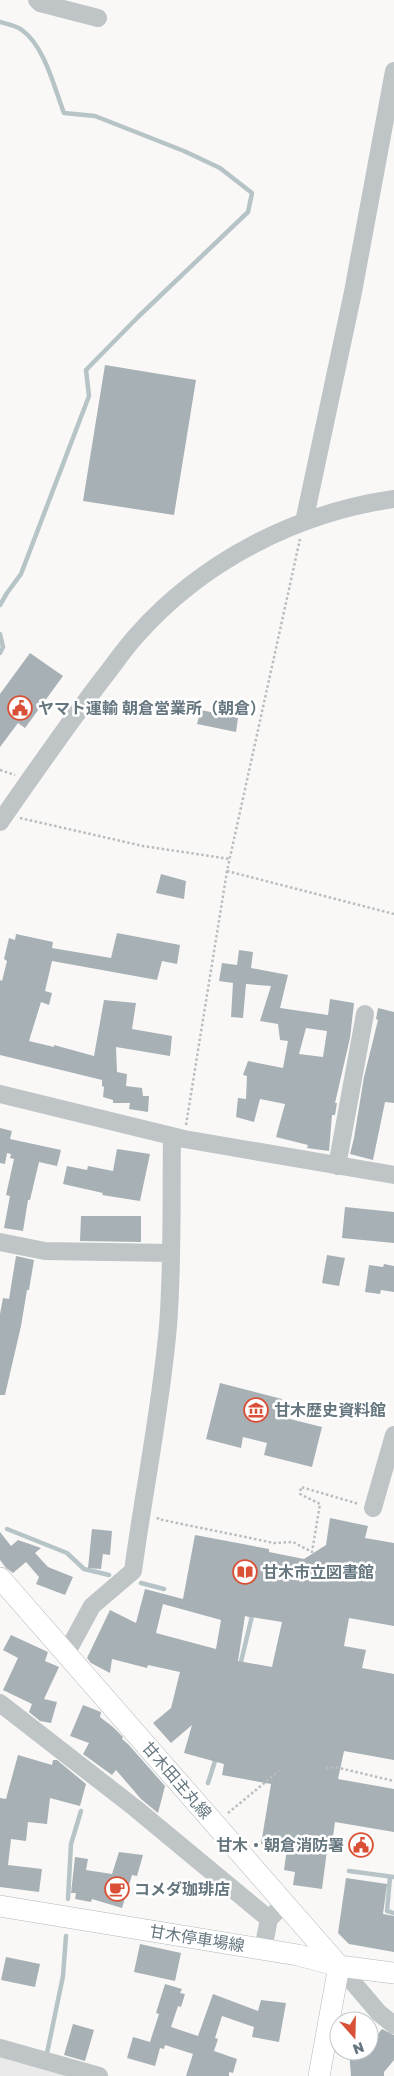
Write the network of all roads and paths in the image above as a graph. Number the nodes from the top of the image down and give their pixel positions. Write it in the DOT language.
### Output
graph roads {
  1 [pos="37,0"];
  2 [pos="98,18"];
  3 [pos="394,71"];
  4 [pos="394,499"];
  5 [pos="304,522"];
  6 [pos="2,818"];
  7 [pos="230,859"];
  8 [pos="227,871"];
  9 [pos="394,914"];
  10 [pos="365,1014"];
  11 [pos="0,1094"];
  12 [pos="178,1137"];
  13 [pos="337,1166"];
  14 [pos="394,1176"];
  15 [pos="1,1245"];
  16 [pos="170,1253"];
  17 [pos="394,1435"];
  18 [pos="373,1508"];
  19 [pos="159,1511"];
  20 [pos="0,1578"];
  21 [pos="66,1654"];
  22 [pos="0,1703"];
  23 [pos="326,1768"];
  24 [pos="279,1771"];
  25 [pos="394,1781"];
  26 [pos="228,1813"];
  27 [pos="284,1903"];
  28 [pos="0,1906"];
  29 [pos="269,1919"];
  30 [pos="264,1949"];
  31 [pos="339,1966"];
  32 [pos="394,1973"];
  33 [pos="335,2011"];
  34 [pos="368,2011"];
  35 [pos="379,2020"];
  36 [pos="394,2025"];
  37 [pos="0,2048"];
  38 [pos="329,2048"];
  39 [pos="99,2076"];
  40 [pos="319,2076"];
  1 -- 2 [label="street"];
  3 -- 5 [label="street"];
  4 -- 5 [label="street"];
  5 -- 6 [label="street"];
  5 -- 7 [label="path"];
  6 -- 7 [label="path"];
  7 -- 8 [label="path"];
  8 -- 9 [label="path"];
  8 -- 12 [label="path"];
  10 -- 13 [label="street"];
  11 -- 12 [label="street"];
  12 -- 13 [label="street"];
  12 -- 16 [label="street"];
  13 -- 14 [label="street"];
  15 -- 16 [label="street"];
  16 -- 21 [label="street"];
  17 -- 18 [label="street"];
  18 -- 19 [label="path"];
  20 -- 21 [label="main road, 甘木田主丸線"];
  21 -- 27 [label="main road, 甘木田主丸線"];
  22 -- 29 [label="street"];
  23 -- 25 [label="path"];
  24 -- 26 [label="path"];
  27 -- 29 [label="street"];
  27 -- 31 [label="main road, 甘木田主丸線"];
  28 -- 30 [label="main road, 甘木停車場線"];
  29 -- 30 [label="street"];
  30 -- 31 [label="main road, 甘木停車場線"];
  31 -- 32 [label="main road, 甘木停車場線"];
  31 -- 33 [label="main road"];
  31 -- 34 [label="street"];
  35 -- 36 [label="street"];
  37 -- 39 [label="street"];
  38 -- 40 [label="main road"];
}
